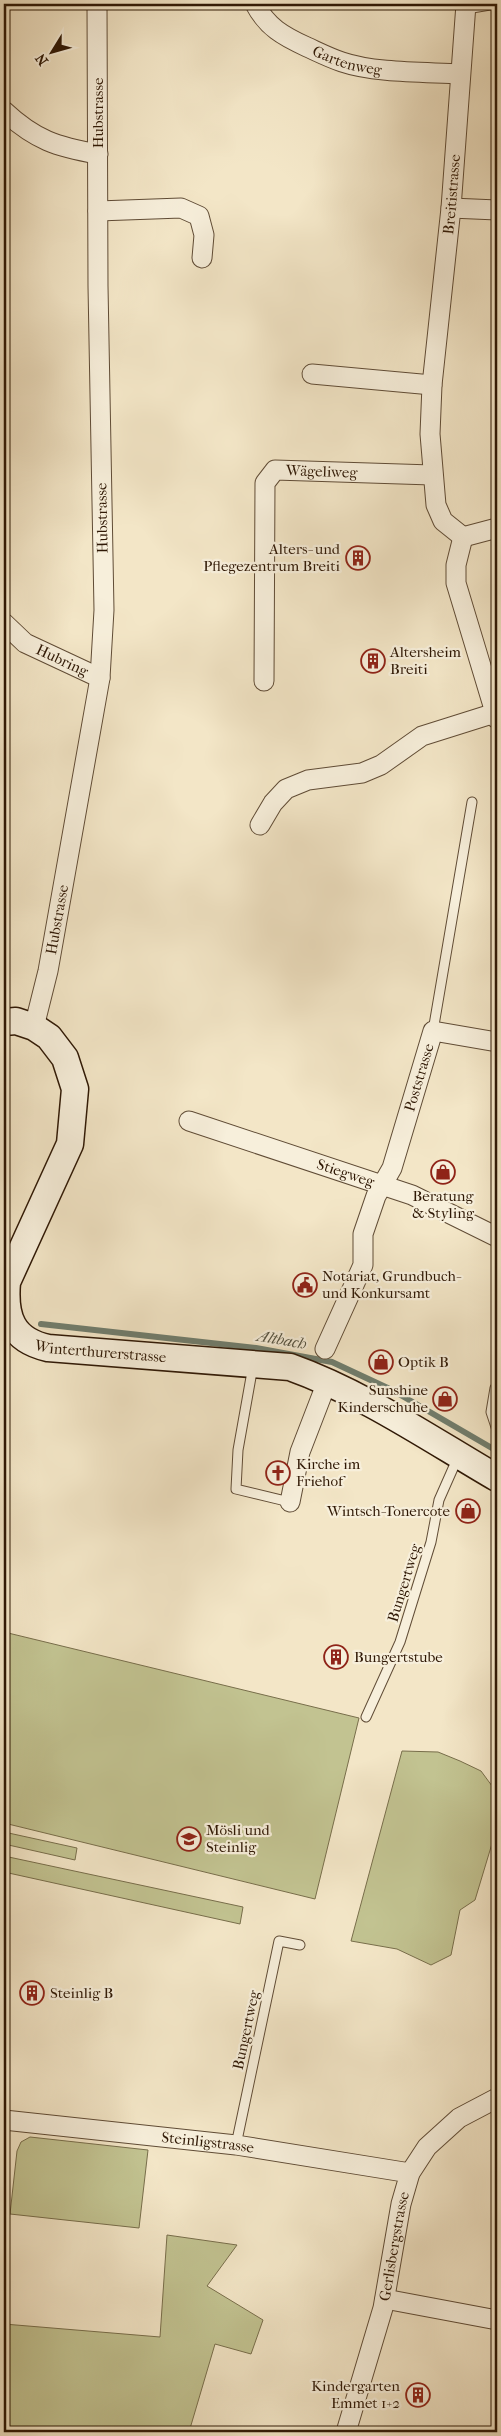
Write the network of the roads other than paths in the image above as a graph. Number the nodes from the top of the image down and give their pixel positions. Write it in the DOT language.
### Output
graph roads {
  1 [pos="98,4"];
  2 [pos="255,4"];
  3 [pos="496,4"];
  4 [pos="466,6"];
  5 [pos="460,74"];
  6 [pos="4,111"];
  7 [pos="98,154"];
  8 [pos="451,208"];
  9 [pos="497,210"];
  10 [pos="98,211"];
  11 [pos="202,258"];
  12 [pos="312,374"];
  13 [pos="432,385"];
  14 [pos="432,475"];
  15 [pos="497,528"];
  16 [pos="463,537"];
  17 [pos="4,623"];
  18 [pos="100,678"];
  19 [pos="264,681"];
  20 [pos="496,716"];
  21 [pos="472,802"];
  22 [pos="260,825"];
  23 [pos="4,1022"];
  24 [pos="34,1027"];
  25 [pos="433,1031"];
  26 [pos="497,1042"];
  27 [pos="189,1121"];
  28 [pos="383,1184"];
  29 [pos="497,1237"];
  30 [pos="11,1337"];
  31 [pos="325,1349"];
  32 [pos="254,1363"];
  33 [pos="327,1382"];
  34 [pos="495,1388"];
  35 [pos="497,1430"];
  36 [pos="459,1455"];
  37 [pos="497,1478"];
  38 [pos="290,1502"];
  39 [pos="366,1717"];
  40 [pos="300,1945"];
  41 [pos="497,2098"];
  42 [pos="4,2125"];
  43 [pos="236,2145"];
  44 [pos="410,2173"];
  45 [pos="385,2299"];
  46 [pos="497,2320"];
  47 [pos="346,2432"];
  1 -- 7 [label="street, Hubstrasse"];
  2 -- 5 [label="street, Gartenweg"];
  3 -- 4 [label="lane"];
  4 -- 5 [label="street, Breitistrasse"];
  5 -- 8 [label="street, Breitistrasse"];
  6 -- 7 [label="street"];
  7 -- 10 [label="street, Hubstrasse"];
  8 -- 9 [label="street"];
  8 -- 13 [label="street, Breitistrasse"];
  10 -- 11 [label="street"];
  10 -- 18 [label="street, Hubstrasse"];
  12 -- 13 [label="street"];
  13 -- 14 [label="street, Breitistrasse"];
  14 -- 16 [label="street, Breitistrasse"];
  14 -- 19 [label="street, Wägeliweg"];
  15 -- 16 [label="street"];
  16 -- 20 [label="street"];
  17 -- 18 [label="street, Hubring"];
  18 -- 24 [label="street, Hubstrasse"];
  20 -- 22 [label="street"];
  21 -- 25 [label="lane"];
  23 -- 24 [label="main road, Winterthurerstrasse"];
  24 -- 30 [label="main road, Winterthurerstrasse"];
  25 -- 26 [label="street, Poststrasse"];
  25 -- 28 [label="street, Poststrasse"];
  27 -- 28 [label="street, Stiegweg"];
  28 -- 29 [label="street, Stiegweg"];
  28 -- 31 [label="street, Poststrasse"];
  30 -- 32 [label="main road, Winterthurerstrasse"];
  32 -- 33 [label="main road, Winterthurerstrasse"];
  32 -- 38 [label="lane"];
  33 -- 36 [label="main road, Winterthurerstrasse"];
  33 -- 38 [label="street"];
  34 -- 35 [label="lane"];
  36 -- 37 [label="main road, Winterthurerstrasse"];
  36 -- 39 [label="lane, Bungertweg"];
  40 -- 43 [label="lane, Bungertweg"];
  41 -- 44 [label="street, Gerlisbergstrasse"];
  42 -- 43 [label="street, Steinligstrasse"];
  43 -- 44 [label="street, Steinligstrasse"];
  44 -- 45 [label="street, Gerlisbergstrasse"];
  45 -- 46 [label="street"];
  45 -- 47 [label="street, Gerlisbergstrasse"];
}
